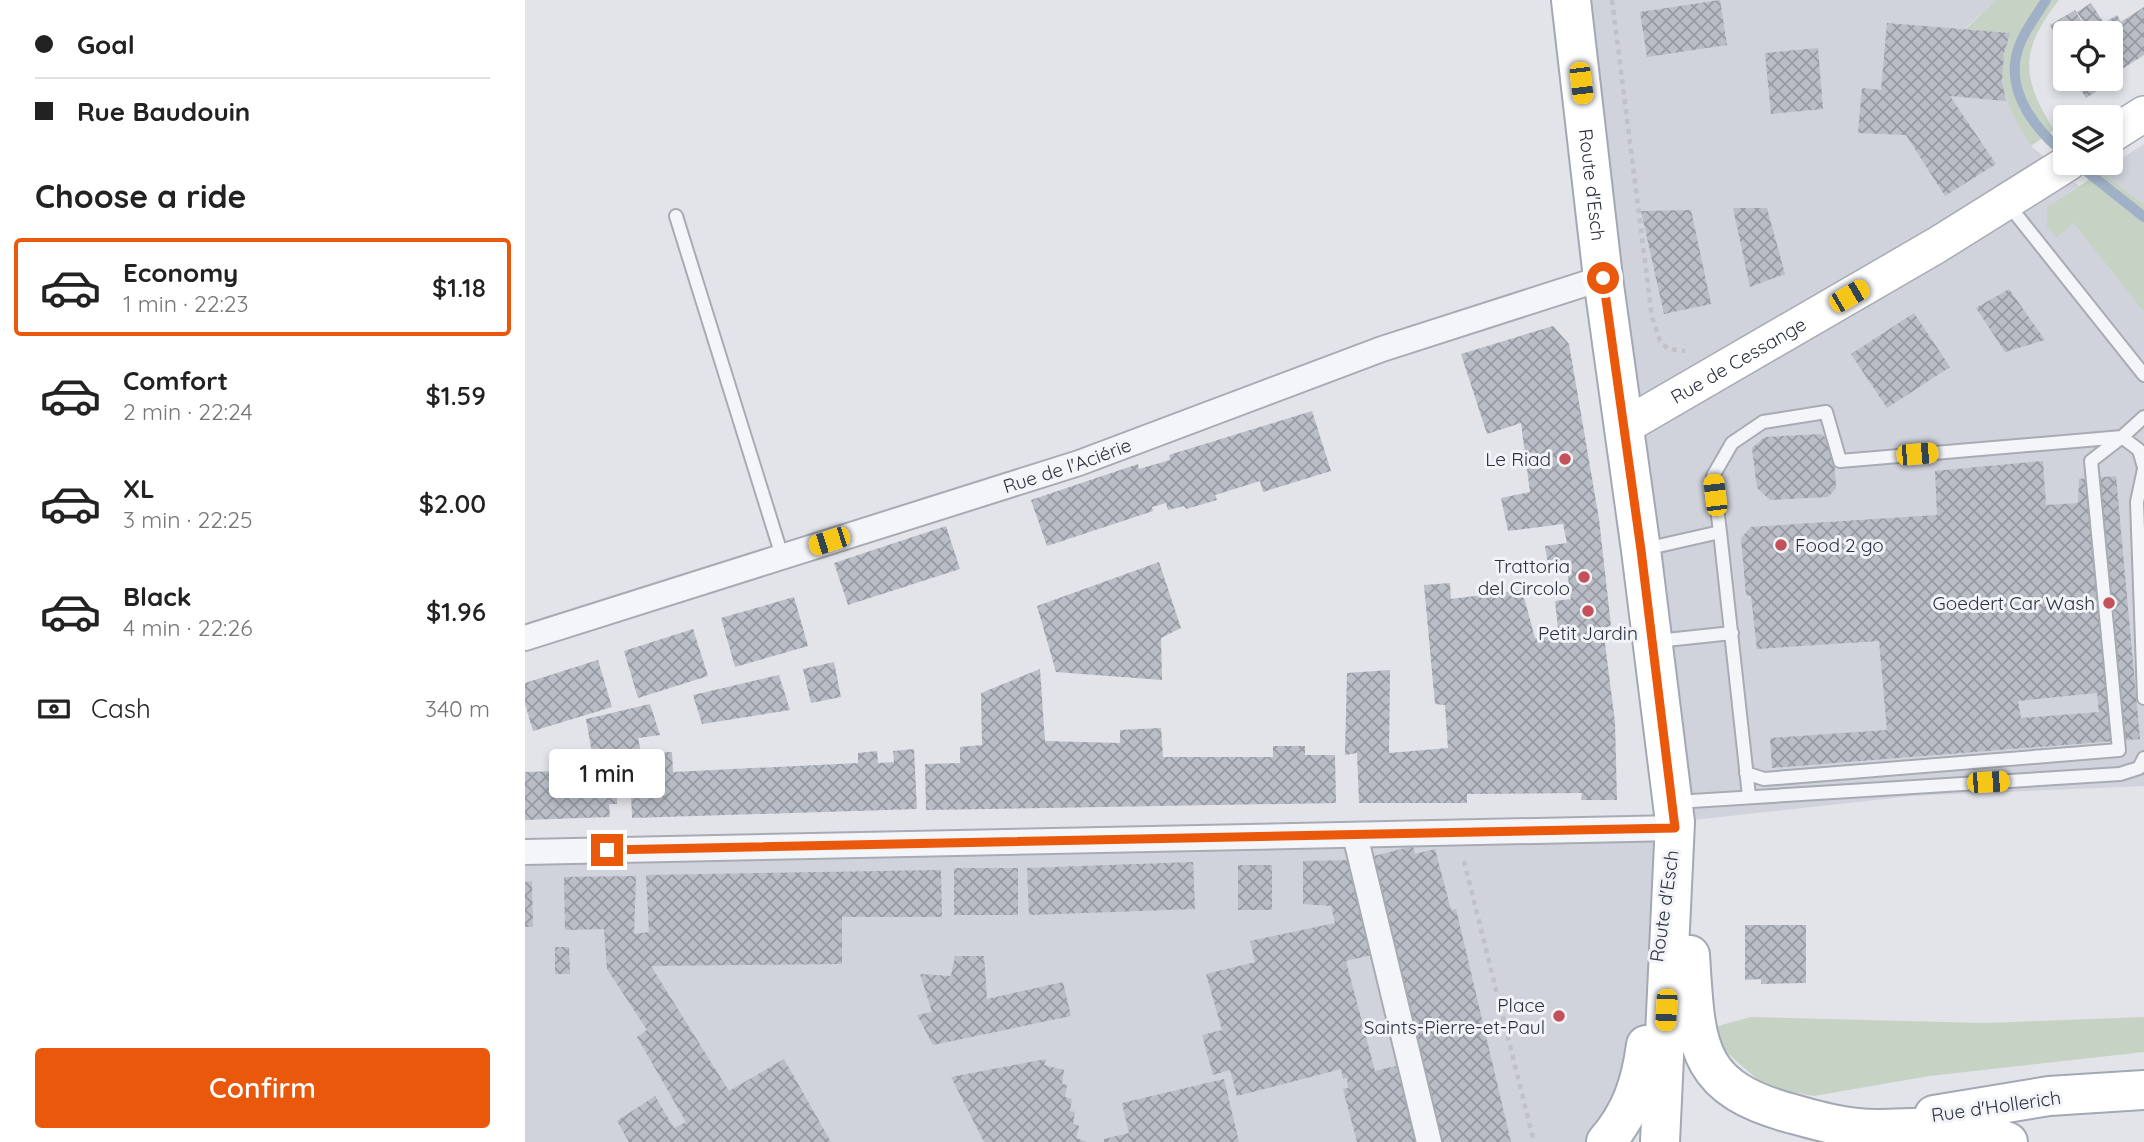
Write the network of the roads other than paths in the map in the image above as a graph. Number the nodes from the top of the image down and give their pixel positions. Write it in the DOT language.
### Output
graph roads {
  1 [pos="1571,0"];
  2 [pos="2144,114"];
  3 [pos="2123,127"];
  4 [pos="2053,173"];
  5 [pos="2007,203"];
  6 [pos="676,216"];
  7 [pos="1603,278"];
  8 [pos="2144,375"];
  9 [pos="2144,417"];
  10 [pos="1625,426"];
  11 [pos="2123,437"];
  12 [pos="2144,468"];
  13 [pos="1720,532"];
  14 [pos="1641,550"];
  15 [pos="782,556"];
  16 [pos="1733,633"];
  17 [pos="525,639"];
  18 [pos="1653,642"];
  19 [pos="2144,698"];
  20 [pos="2144,758"];
  21 [pos="1746,773"];
  22 [pos="1749,796"];
  23 [pos="1674,815"];
  24 [pos="1355,835"];
  25 [pos="525,852"];
  26 [pos="2144,1090"];
  27 [pos="1837,1136"];
  28 [pos="1429,1142"];
  29 [pos="1606,1142"];
  30 [pos="1660,1142"];
  31 [pos="1797,1142"];
  32 [pos="2008,1142"];
  1 -- 7 [label="main road, Route d'Esch"];
  2 -- 3 [label="main road"];
  4 -- 5 [label="main road, Rue de Cessange"];
  5 -- 8 [label="lane"];
  5 -- 10 [label="main road, Rue de Cessange"];
  6 -- 15 [label="lane"];
  7 -- 10 [label="main road, Route d'Esch"];
  7 -- 15 [label="street, Rue de l'Aciérie"];
  9 -- 11 [label="lane"];
  10 -- 14 [label="main road, Route d'Esch"];
  11 -- 12 [label="lane"];
  11 -- 13 [label="lane"];
  11 -- 21 [label="lane"];
  12 -- 19 [label="lane"];
  13 -- 14 [label="lane"];
  13 -- 16 [label="lane"];
  14 -- 18 [label="main road, Route d'Esch"];
  15 -- 17 [label="street, Rue de l'Aciérie"];
  16 -- 18 [label="lane"];
  16 -- 21 [label="lane"];
  18 -- 23 [label="main road, Route d'Esch"];
  20 -- 22 [label="lane"];
  21 -- 22 [label="lane"];
  22 -- 23 [label="lane"];
  23 -- 24 [label="street"];
  23 -- 27 [label="main road"];
  23 -- 29 [label="main road, Route d'Esch"];
  23 -- 30 [label="main road, Route d'Esch"];
  24 -- 25 [label="street"];
  24 -- 28 [label="street"];
  26 -- 27 [label="main road, Rue d'Hollerich"];
  27 -- 31 [label="main road"];
  27 -- 32 [label="main road"];
}
